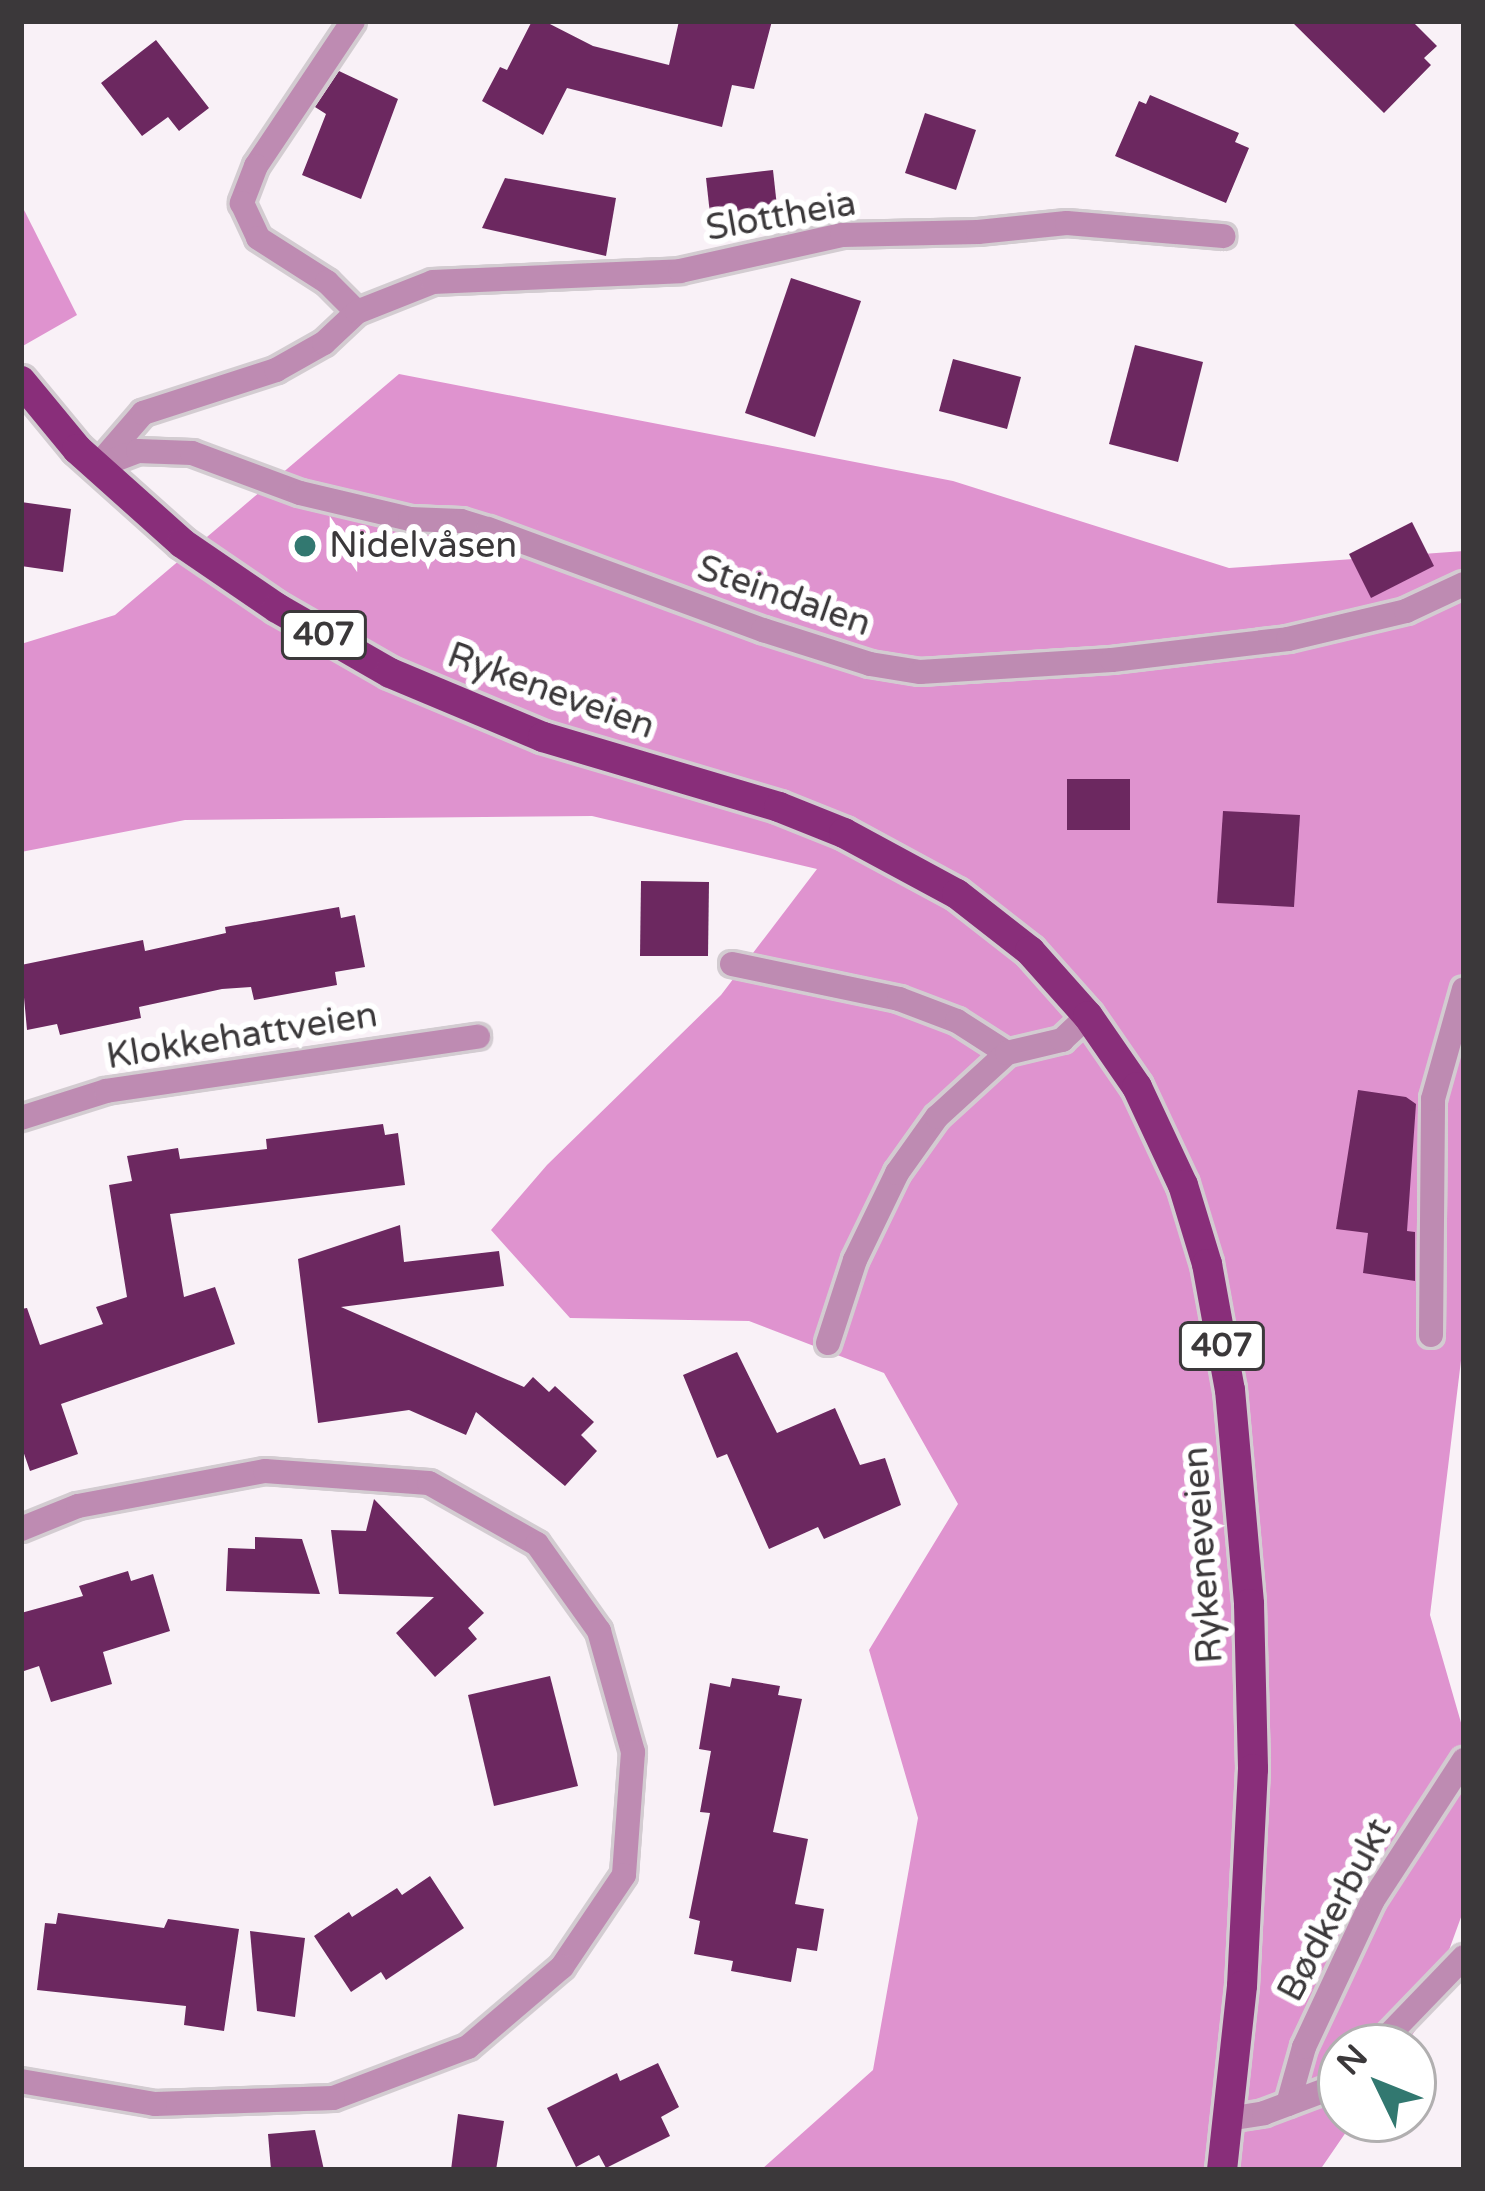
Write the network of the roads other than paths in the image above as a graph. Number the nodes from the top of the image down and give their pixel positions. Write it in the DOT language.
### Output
graph roads {
  1 [pos="352,21"];
  2 [pos="1223,236"];
  3 [pos="358,312"];
  4 [pos="21,382"];
  5 [pos="96,467"];
  6 [pos="1464,584"];
  7 [pos="732,964"];
  8 [pos="1464,989"];
  9 [pos="1088,1016"];
  10 [pos="478,1037"];
  11 [pos="1007,1053"];
  12 [pos="21,1118"];
  13 [pos="1431,1335"];
  14 [pos="828,1343"];
  15 [pos="21,1529"];
  16 [pos="1464,1760"];
  17 [pos="1464,1957"];
  18 [pos="1400,2023"];
  19 [pos="21,2081"];
  20 [pos="1317,2093"];
  21 [pos="1288,2104"];
  22 [pos="1228,2119"];
  23 [pos="1222,2170"];
  1 -- 3 [label="street"];
  2 -- 3 [label="street, Slottheia"];
  3 -- 5 [label="street, Slottheia"];
  4 -- 5 [label="main road, Rykeneveien / 407"];
  5 -- 6 [label="street, Steindalen"];
  5 -- 9 [label="main road, Rykeneveien / 407"];
  7 -- 11 [label="street"];
  8 -- 13 [label="street"];
  9 -- 11 [label="street"];
  9 -- 22 [label="main road, Rykeneveien / 407"];
  10 -- 12 [label="street, Klokkehattveien"];
  11 -- 14 [label="street"];
  15 -- 19 [label="street"];
  16 -- 21 [label="street, Bødkerbukt"];
  17 -- 18 [label="street"];
  20 -- 21 [label="street"];
  21 -- 22 [label="street"];
  22 -- 23 [label="main road, Rykeneveien / 407"];
}
